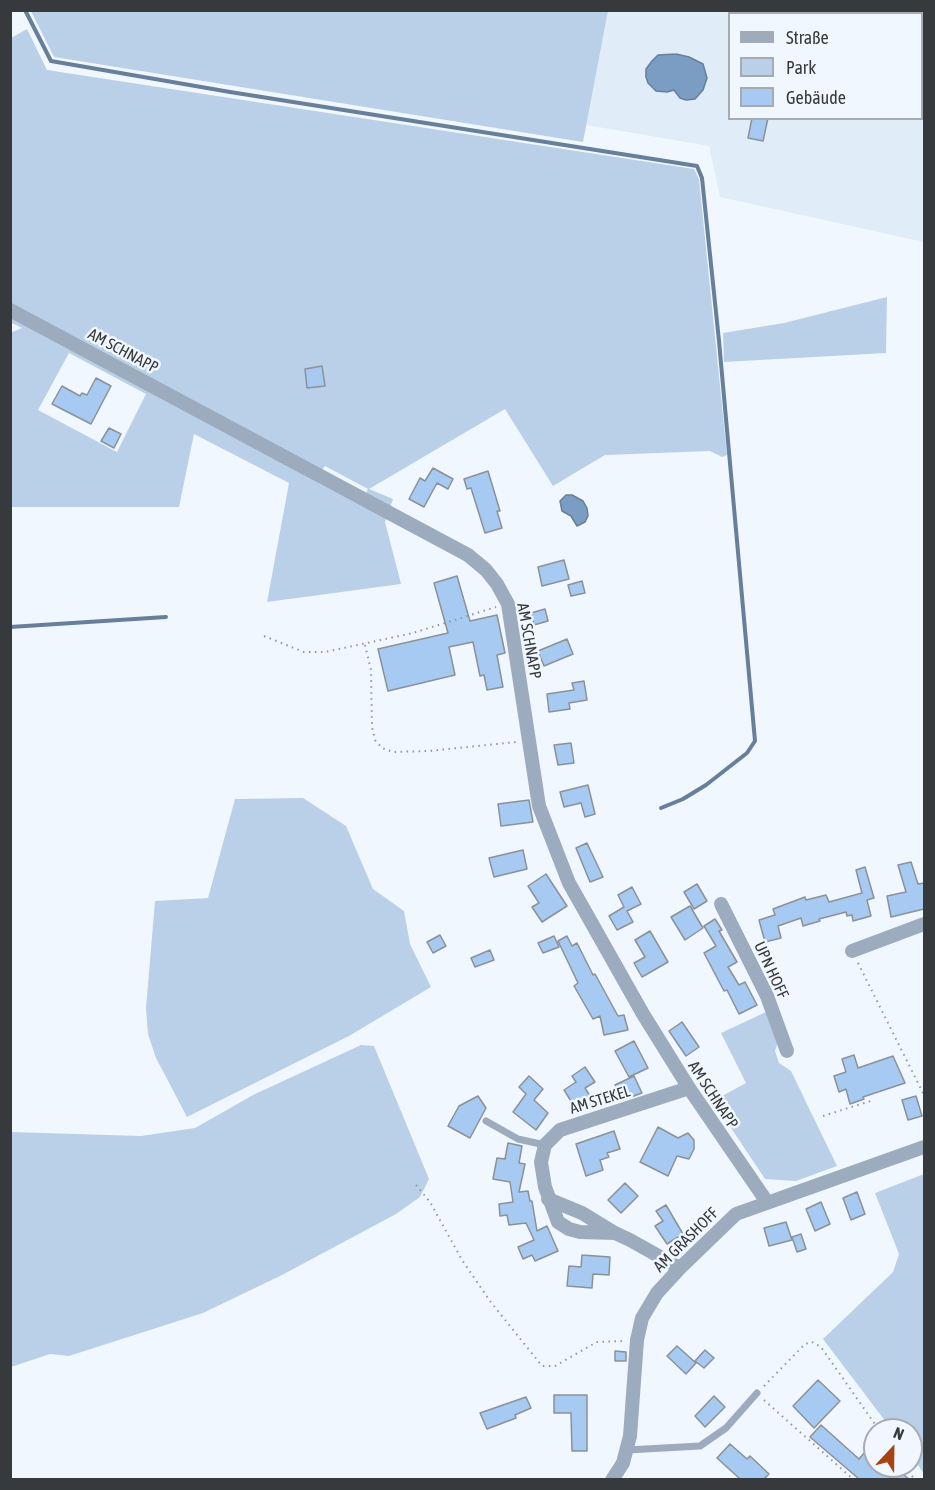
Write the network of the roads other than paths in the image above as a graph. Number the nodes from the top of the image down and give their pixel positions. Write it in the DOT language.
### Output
graph roads {
  1 [pos="10,310"];
  2 [pos="721,904"];
  3 [pos="924,924"];
  4 [pos="852,951"];
  5 [pos="787,1051"];
  6 [pos="689,1089"];
  7 [pos="486,1121"];
  8 [pos="545,1145"];
  9 [pos="924,1147"];
  10 [pos="548,1199"];
  11 [pos="767,1202"];
  12 [pos="615,1233"];
  13 [pos="680,1268"];
  14 [pos="757,1393"];
  15 [pos="627,1450"];
  16 [pos="612,1479"];
  1 -- 6 [label="street, AM SCHNAPP"];
  2 -- 5 [label="street, UPN HOFF"];
  3 -- 4 [label="street"];
  6 -- 8 [label="street, AM STEKEL"];
  6 -- 11 [label="street, AM SCHNAPP"];
  7 -- 8 [label="lane"];
  8 -- 10 [label="street"];
  9 -- 11 [label="street, AM GRASHOFF"];
  10 -- 12 [label="street"];
  10 -- 12 [label="street"];
  11 -- 13 [label="street, AM GRASHOFF"];
  12 -- 13 [label="street"];
  13 -- 15 [label="street, AM GRASHOFF"];
  14 -- 15 [label="lane"];
  15 -- 16 [label="street, AM GRASHOFF"];
}
